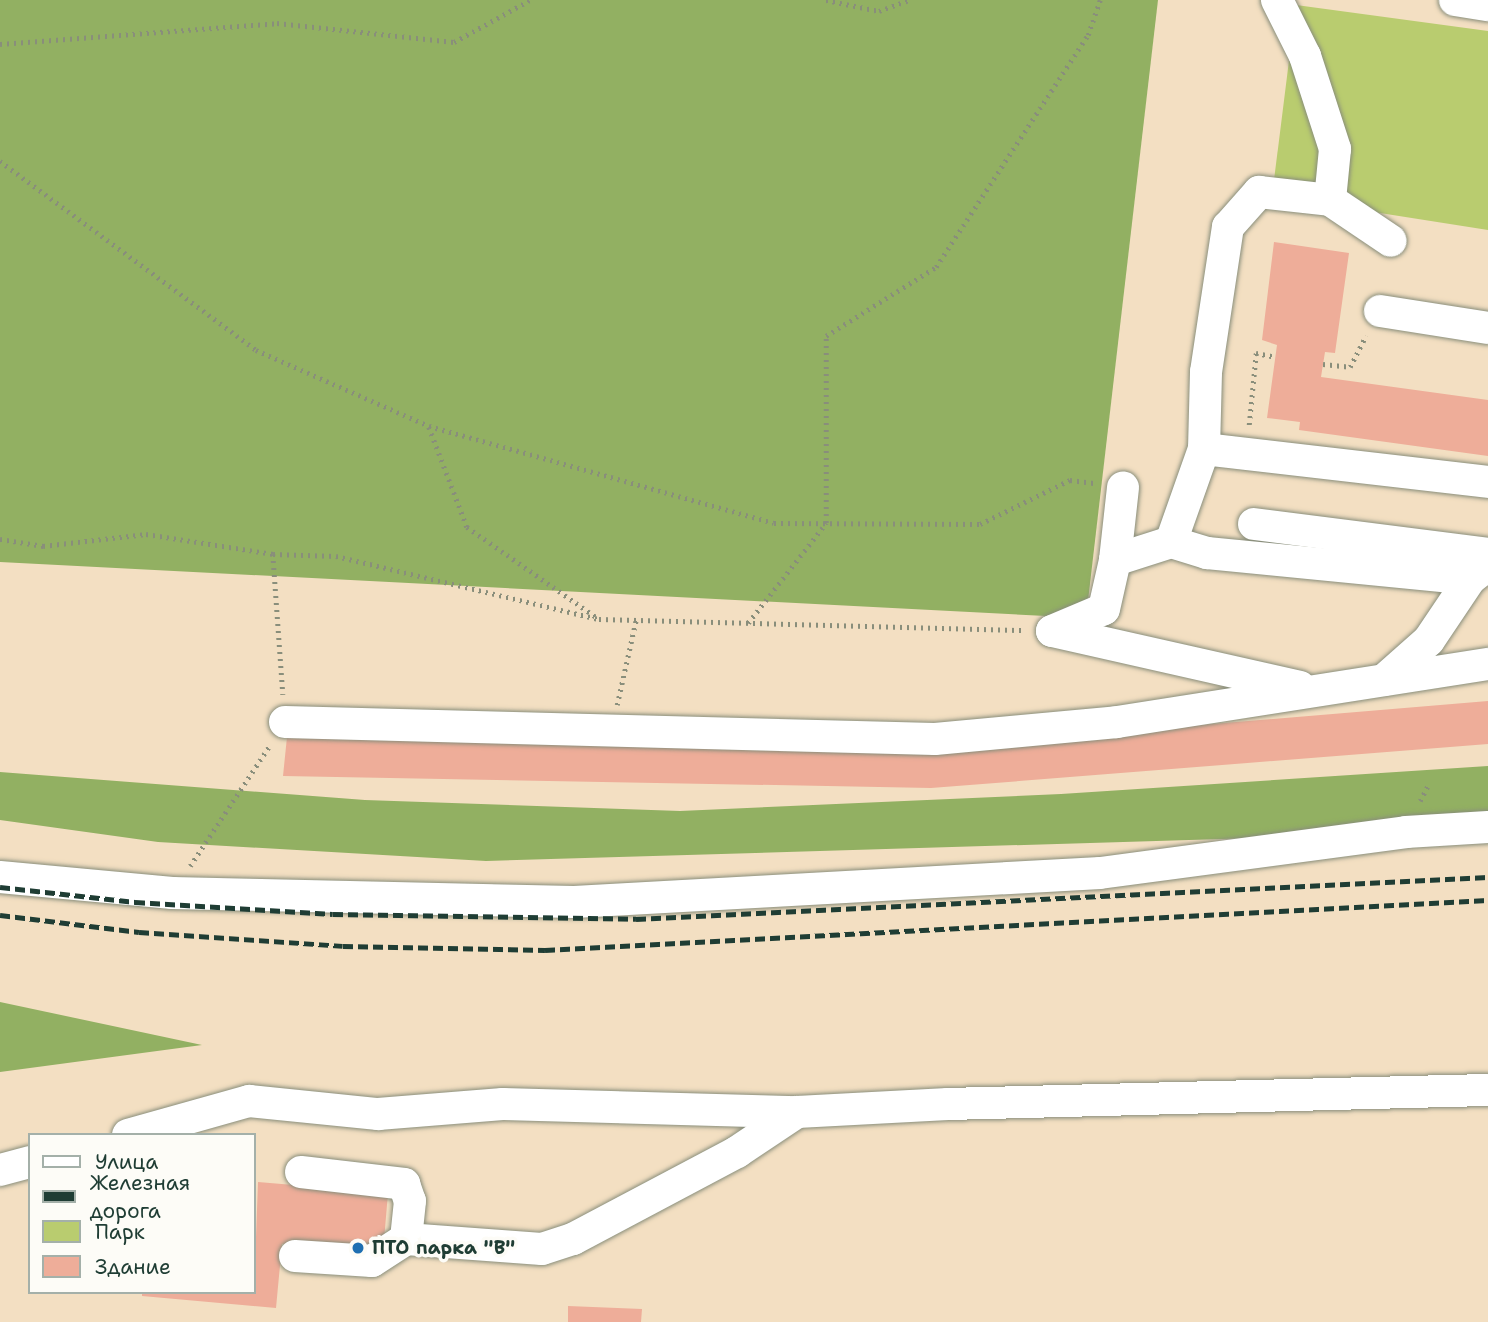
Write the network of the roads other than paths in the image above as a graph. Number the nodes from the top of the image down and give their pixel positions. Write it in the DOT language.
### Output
graph roads {
  1 [pos="1277,0"];
  2 [pos="1455,0"];
  3 [pos="1488,5"];
  4 [pos="1330,200"];
  5 [pos="1391,241"];
  6 [pos="1380,311"];
  7 [pos="1488,328"];
  8 [pos="1204,449"];
  9 [pos="1488,482"];
  10 [pos="1123,487"];
  11 [pos="1254,524"];
  12 [pos="1171,542"];
  13 [pos="1115,560"];
  14 [pos="1482,566"];
  15 [pos="1488,664"];
  16 [pos="1384,680"];
  17 [pos="1316,691"];
  18 [pos="285,722"];
  19 [pos="1488,827"];
  20 [pos="0,877"];
  21 [pos="1488,1090"];
  22 [pos="797,1112"];
  23 [pos="135,1133"];
  24 [pos="28,1163"];
  25 [pos="0,1170"];
  26 [pos="301,1172"];
  27 [pos="406,1239"];
  28 [pos="295,1256"];
  1 -- 4 [label="lane"];
  2 -- 3 [label="lane"];
  4 -- 5 [label="lane"];
  4 -- 8 [label="lane"];
  6 -- 7 [label="lane"];
  8 -- 9 [label="lane"];
  8 -- 12 [label="lane"];
  10 -- 13 [label="lane"];
  11 -- 14 [label="lane"];
  12 -- 13 [label="lane"];
  12 -- 14 [label="lane"];
  13 -- 17 [label="lane"];
  14 -- 16 [label="lane"];
  15 -- 16 [label="lane"];
  16 -- 17 [label="lane"];
  17 -- 18 [label="lane"];
  19 -- 20 [label="lane"];
  21 -- 22 [label="lane"];
  22 -- 23 [label="lane"];
  22 -- 27 [label="lane"];
  24 -- 25 [label="lane"];
  26 -- 27 [label="lane"];
  27 -- 28 [label="lane"];
}
